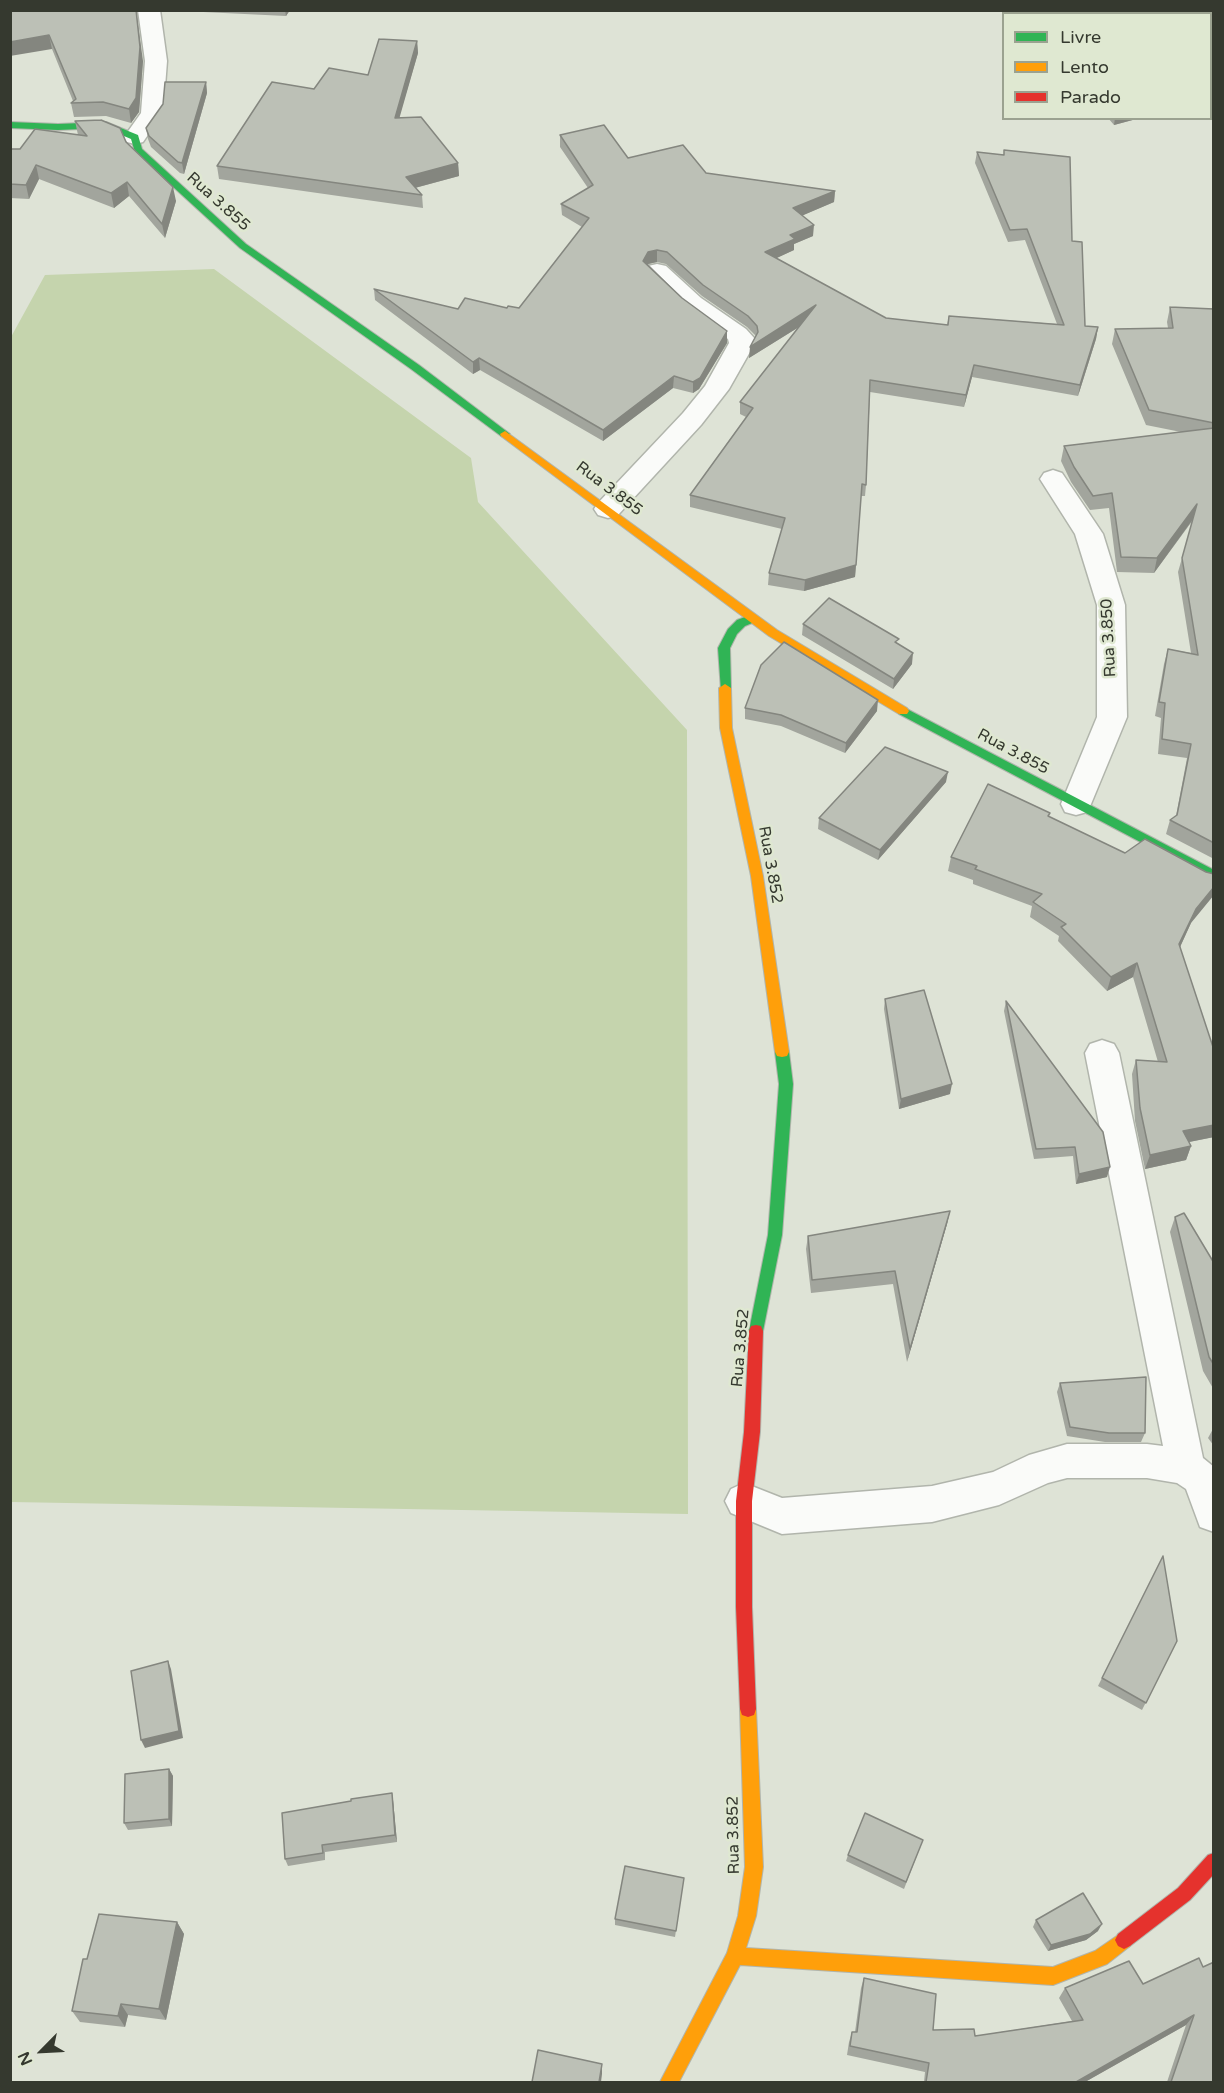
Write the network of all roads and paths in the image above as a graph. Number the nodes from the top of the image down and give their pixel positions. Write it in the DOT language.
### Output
graph roads {
  1 [pos="149,10"];
  2 [pos="10,125"];
  3 [pos="135,137"];
  4 [pos="657,270"];
  5 [pos="1053,479"];
  6 [pos="608,509"];
  7 [pos="753,618"];
  8 [pos="1077,804"];
  9 [pos="1214,876"];
  10 [pos="1102,1053"];
  11 [pos="1186,1467"];
  12 [pos="744,1501"];
  13 [pos="1214,1515"];
  14 [pos="1214,1861"];
  15 [pos="735,1956"];
  16 [pos="669,2082"];
  1 -- 3 [label="street"];
  2 -- 3 [label="street"];
  3 -- 6 [label="street, Rua 3.855"];
  4 -- 6 [label="street"];
  5 -- 8 [label="street, Rua 3.850"];
  6 -- 7 [label="street, Rua 3.855"];
  7 -- 8 [label="street, Rua 3.855"];
  7 -- 12 [label="street, Rua 3.852"];
  8 -- 9 [label="street, Rua 3.855"];
  10 -- 11 [label="street"];
  11 -- 12 [label="street"];
  11 -- 13 [label="street"];
  12 -- 15 [label="street, Rua 3.852"];
  14 -- 15 [label="street"];
  15 -- 16 [label="street, Rua 3.852"];
}
